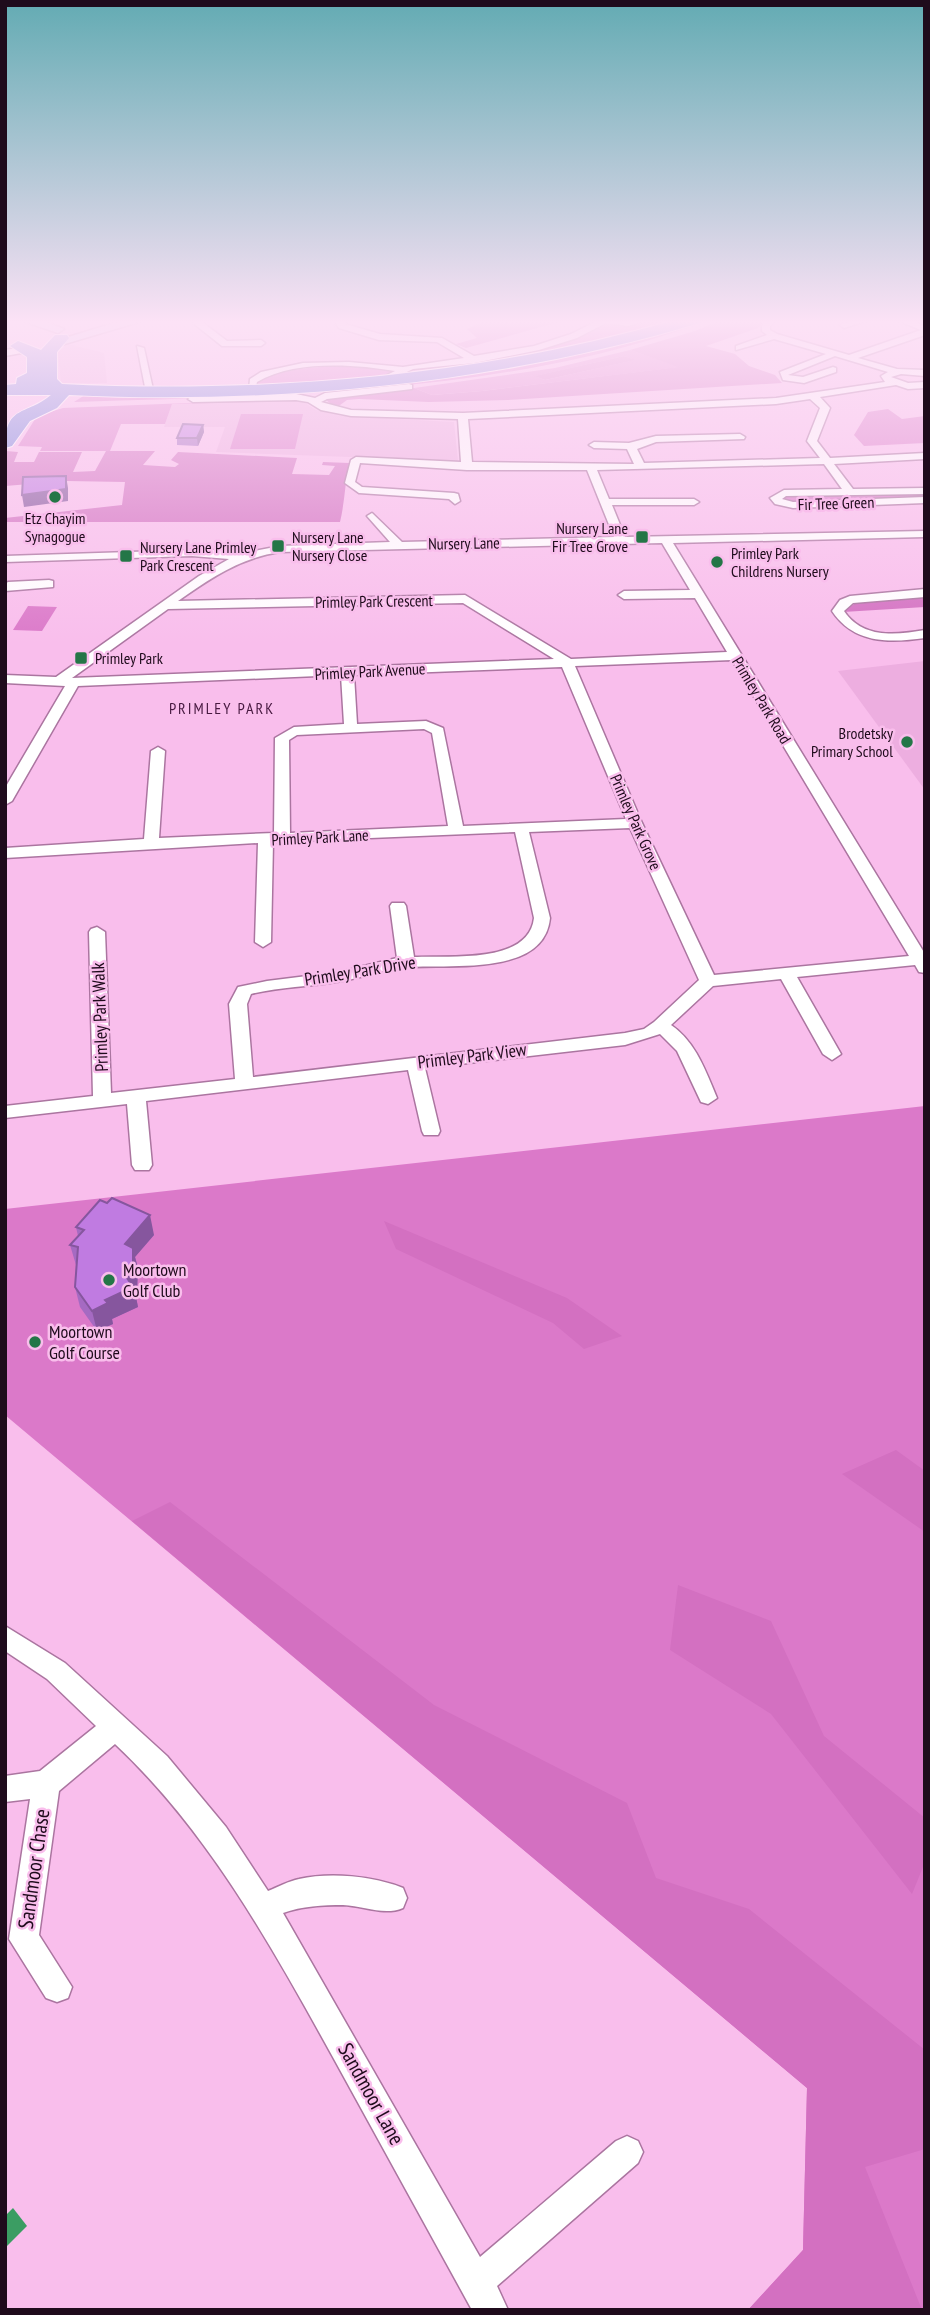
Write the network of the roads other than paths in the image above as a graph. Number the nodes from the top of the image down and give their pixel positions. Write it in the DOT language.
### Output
graph roads {
  1 [pos="16,427"];
  2 [pos="464,427"];
  3 [pos="818,427"];
  4 [pos="740,437"];
  5 [pos="5,442"];
  6 [pos="594,445"];
  7 [pos="632,446"];
  8 [pos="925,456"];
  9 [pos="829,461"];
  10 [pos="467,467"];
  11 [pos="641,467"];
  12 [pos="591,468"];
  13 [pos="849,491"];
  14 [pos="925,491"];
  15 [pos="925,500"];
  16 [pos="455,501"];
  17 [pos="605,502"];
  18 [pos="694,502"];
  19 [pos="858,503"];
  20 [pos="866,514"];
  21 [pos="372,516"];
  22 [pos="873,524"];
  23 [pos="921,534"];
  24 [pos="880,535"];
  25 [pos="665,539"];
  26 [pos="621,540"];
  27 [pos="399,545"];
  28 [pos="925,545"];
  29 [pos="239,558"];
  30 [pos="5,559"];
  31 [pos="49,584"];
  32 [pos="5,588"];
  33 [pos="925,593"];
  34 [pos="696,594"];
  35 [pos="624,595"];
  36 [pos="164,605"];
  37 [pos="925,634"];
  38 [pos="735,656"];
  39 [pos="566,661"];
  40 [pos="347,672"];
  41 [pos="5,679"];
  42 [pos="59,681"];
  43 [pos="74,682"];
  44 [pos="351,729"];
  45 [pos="158,751"];
  46 [pos="5,801"];
  47 [pos="635,823"];
  48 [pos="521,828"];
  49 [pos="456,830"];
  50 [pos="274,839"];
  51 [pos="151,843"];
  52 [pos="5,853"];
  53 [pos="398,906"];
  54 [pos="97,932"];
  55 [pos="263,942"];
  56 [pos="406,962"];
  57 [pos="922,964"];
  58 [pos="788,974"];
  59 [pos="708,981"];
  60 [pos="660,1026"];
  61 [pos="832,1054"];
  62 [pos="415,1063"];
  63 [pos="243,1083"];
  64 [pos="136,1097"];
  65 [pos="708,1098"];
  66 [pos="102,1101"];
  67 [pos="5,1112"];
  68 [pos="431,1131"];
  69 [pos="142,1165"];
  70 [pos="5,1637"];
  71 [pos="116,1726"];
  72 [pos="46,1784"];
  73 [pos="5,1789"];
  74 [pos="393,1898"];
  75 [pos="262,1908"];
  76 [pos="57,1987"];
  77 [pos="627,2152"];
  78 [pos="484,2296"];
  1 -- 5 [label="highway"];
  2 -- 10 [label="street"];
  3 -- 9 [label="street"];
  4 -- 7 [label="street"];
  6 -- 7 [label="street"];
  7 -- 11 [label="street"];
  8 -- 9 [label="street"];
  9 -- 11 [label="street"];
  9 -- 13 [label="street"];
  10 -- 12 [label="street"];
  10 -- 16 [label="street"];
  11 -- 12 [label="street"];
  12 -- 17 [label="street"];
  13 -- 14 [label="street, Fir Tree Green"];
  13 -- 19 [label="street, Fir Tree Green"];
  15 -- 19 [label="street, Fir Tree Green"];
  17 -- 18 [label="street"];
  17 -- 26 [label="street"];
  19 -- 20 [label="street"];
  21 -- 27 [label="street"];
  22 -- 24 [label="street"];
  23 -- 24 [label="street, Nursery Lane"];
  23 -- 28 [label="street"];
  24 -- 25 [label="street, Nursery Lane"];
  25 -- 26 [label="street, Nursery Lane"];
  25 -- 34 [label="street, Primley Park Road"];
  26 -- 27 [label="street, Nursery Lane"];
  27 -- 29 [label="street, Nursery Lane"];
  29 -- 30 [label="street, Nursery Lane"];
  29 -- 36 [label="street"];
  31 -- 32 [label="street"];
  33 -- 37 [label="street"];
  34 -- 35 [label="street"];
  34 -- 38 [label="street, Primley Park Road"];
  36 -- 39 [label="street, Primley Park Crescent"];
  36 -- 42 [label="street"];
  38 -- 39 [label="street, Primley Park Avenue"];
  38 -- 57 [label="street, Primley Park Road"];
  39 -- 40 [label="street, Primley Park Avenue"];
  39 -- 47 [label="street, Primley Park Grove"];
  40 -- 43 [label="street, Primley Park Avenue"];
  40 -- 44 [label="street"];
  41 -- 42 [label="street, Primley Park Avenue"];
  42 -- 43 [label="street, Primley Park Avenue"];
  43 -- 46 [label="street"];
  44 -- 49 [label="street"];
  44 -- 50 [label="street"];
  45 -- 51 [label="street"];
  47 -- 48 [label="street, Primley Park Lane"];
  47 -- 59 [label="street, Primley Park Grove"];
  48 -- 49 [label="street, Primley Park Lane"];
  48 -- 56 [label="street, Primley Park Drive"];
  49 -- 50 [label="street, Primley Park Lane"];
  50 -- 51 [label="street, Primley Park Lane"];
  50 -- 55 [label="street"];
  51 -- 52 [label="street, Primley Park Lane"];
  53 -- 56 [label="street"];
  54 -- 66 [label="street, Primley Park Walk"];
  56 -- 63 [label="street, Primley Park Drive"];
  57 -- 58 [label="street"];
  58 -- 59 [label="street"];
  58 -- 61 [label="street"];
  59 -- 60 [label="street, Primley Park View"];
  60 -- 62 [label="street, Primley Park View"];
  60 -- 65 [label="street"];
  62 -- 63 [label="street, Primley Park View"];
  62 -- 68 [label="street"];
  63 -- 64 [label="street, Primley Park View"];
  64 -- 66 [label="street, Primley Park View"];
  64 -- 69 [label="street"];
  66 -- 67 [label="street, Primley Park View"];
  70 -- 71 [label="street, Sandmoor Lane"];
  71 -- 72 [label="street, Sandmoor Chase"];
  71 -- 75 [label="street, Sandmoor Lane"];
  72 -- 73 [label="street, Sandmoor Chase"];
  72 -- 76 [label="street, Sandmoor Chase"];
  74 -- 75 [label="street"];
  75 -- 78 [label="street, Sandmoor Lane"];
  77 -- 78 [label="street, Sandmoor Lane"];
}
